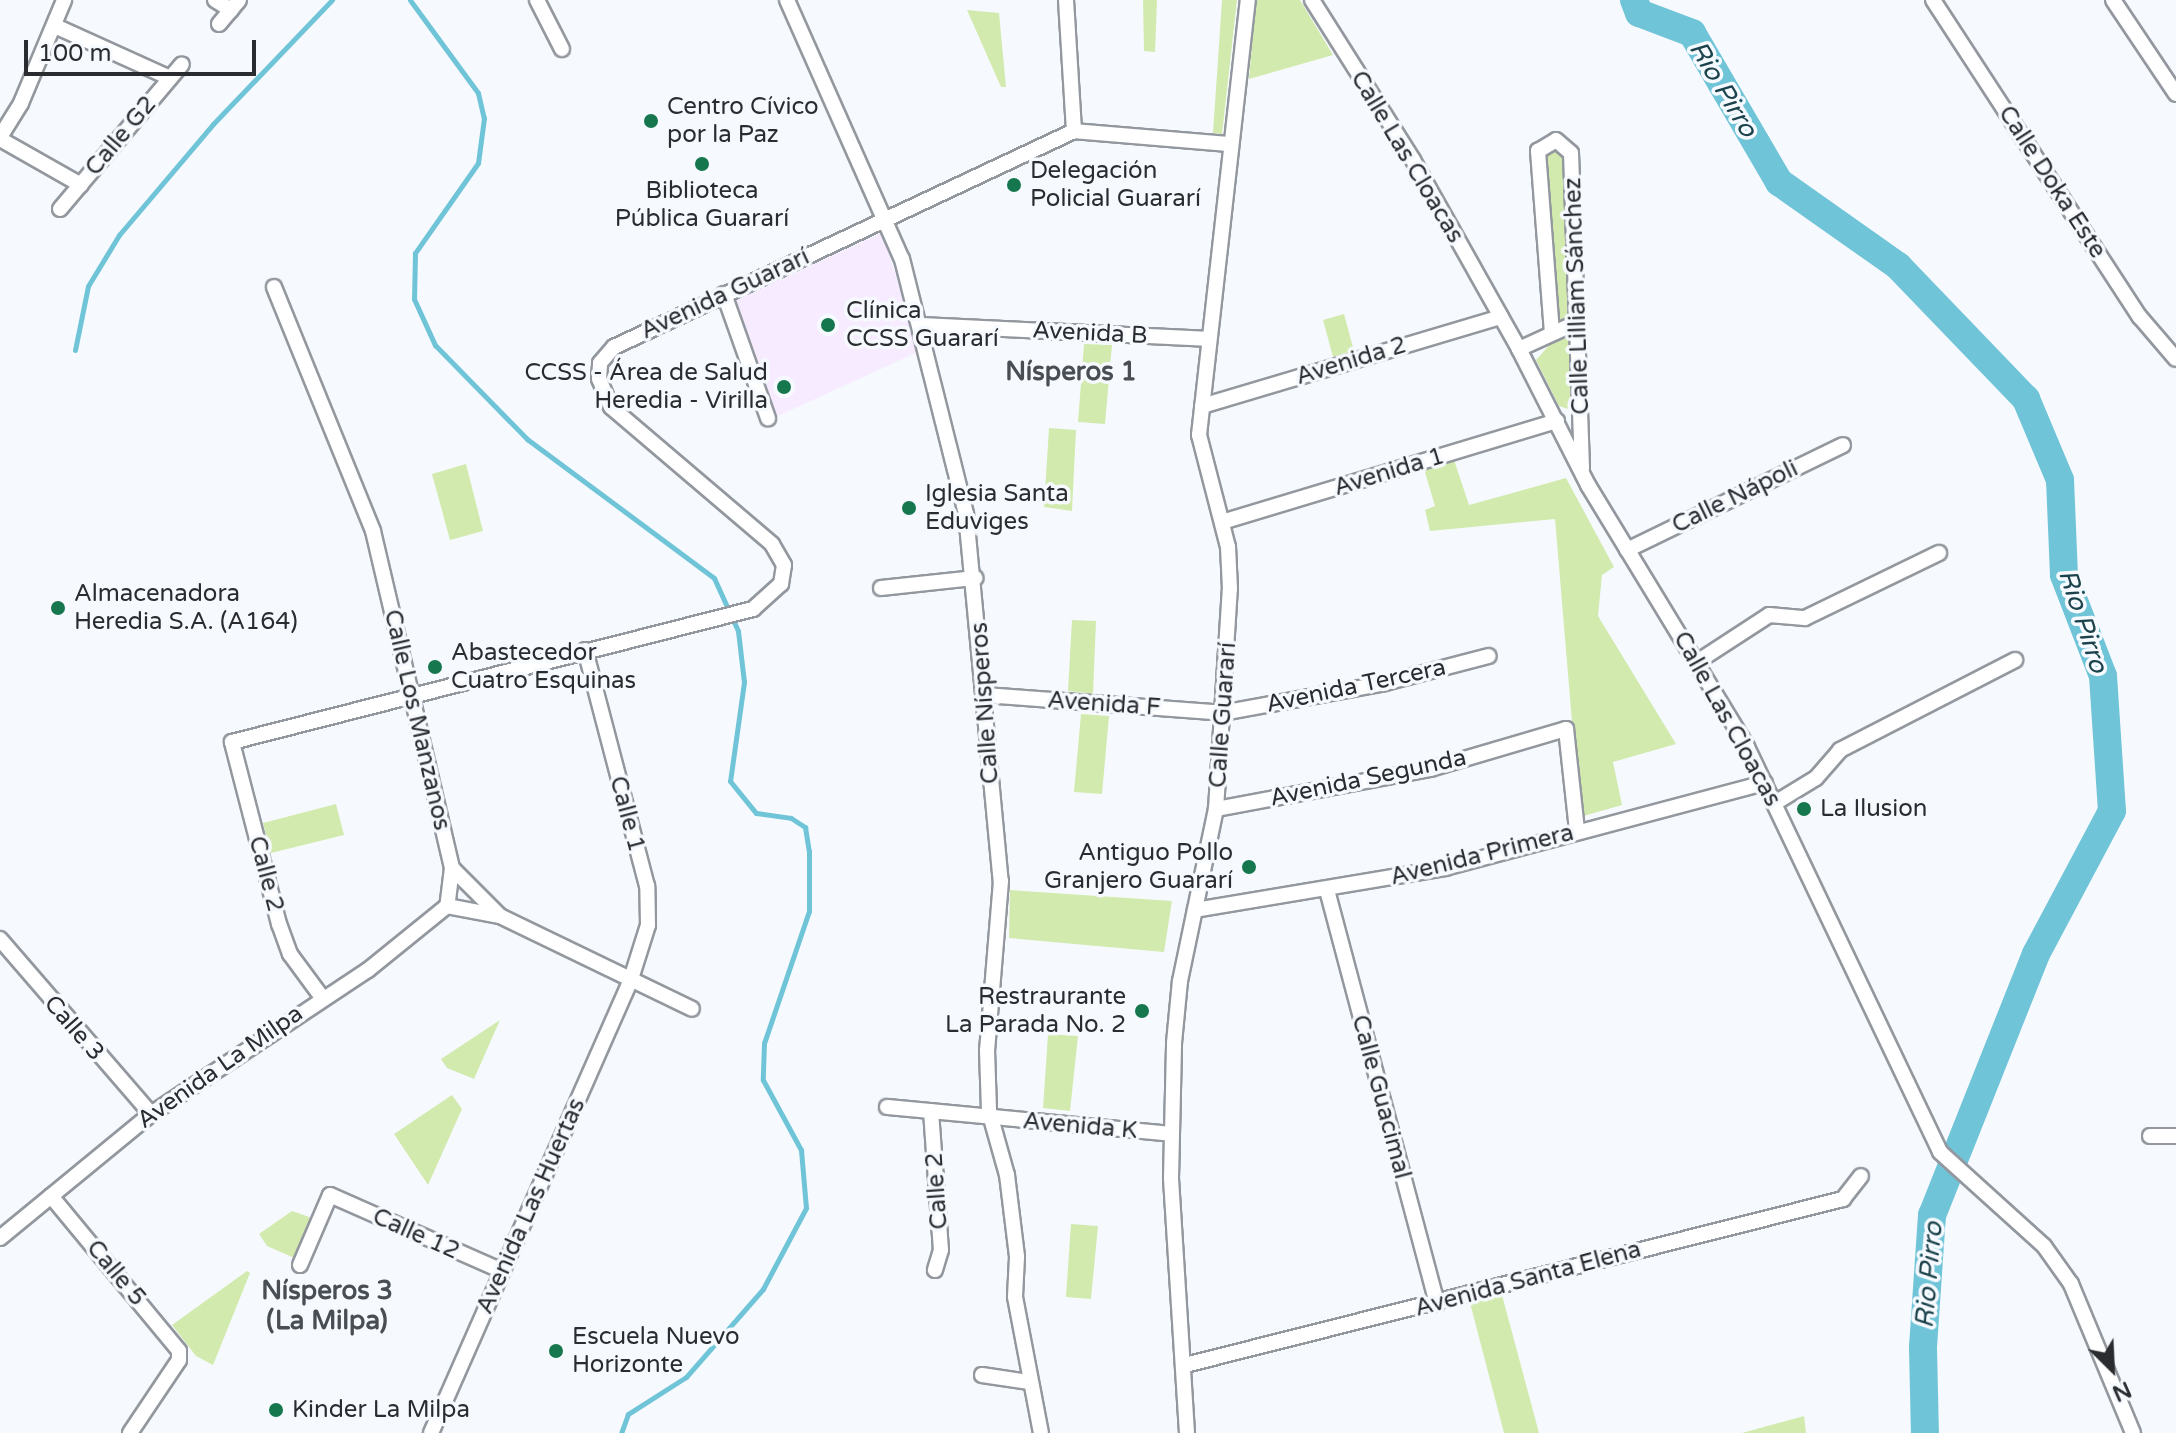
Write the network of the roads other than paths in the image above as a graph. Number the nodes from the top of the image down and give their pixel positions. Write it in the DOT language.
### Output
graph roads {
  1 [pos="64,0"];
  2 [pos="215,0"];
  3 [pos="537,0"];
  4 [pos="787,0"];
  5 [pos="1066,0"];
  6 [pos="1248,0"];
  7 [pos="1312,0"];
  8 [pos="1933,0"];
  9 [pos="2113,0"];
  10 [pos="235,5"];
  11 [pos="219,24"];
  12 [pos="55,26"];
  13 [pos="562,49"];
  14 [pos="182,64"];
  15 [pos="170,78"];
  16 [pos="2176,94"];
  17 [pos="1074,131"];
  18 [pos="0,138"];
  19 [pos="1230,144"];
  20 [pos="81,185"];
  21 [pos="60,209"];
  22 [pos="884,220"];
  23 [pos="274,287"];
  24 [pos="724,294"];
  25 [pos="1501,317"];
  26 [pos="1578,322"];
  27 [pos="923,325"];
  28 [pos="1552,333"];
  29 [pos="1209,339"];
  30 [pos="1519,349"];
  31 [pos="2176,359"];
  32 [pos="1202,406"];
  33 [pos="768,418"];
  34 [pos="1557,421"];
  35 [pos="1843,445"];
  36 [pos="1582,473"];
  37 [pos="1222,522"];
  38 [pos="1627,550"];
  39 [pos="1939,553"];
  40 [pos="975,578"];
  41 [pos="881,588"];
  42 [pos="585,650"];
  43 [pos="1489,656"];
  44 [pos="2015,660"];
  45 [pos="1697,662"];
  46 [pos="409,695"];
  47 [pos="985,695"];
  48 [pos="1222,713"];
  49 [pos="232,742"];
  50 [pos="1765,783"];
  51 [pos="1775,803"];
  52 [pos="1216,809"];
  53 [pos="1577,831"];
  54 [pos="452,868"];
  55 [pos="1327,890"];
  56 [pos="447,906"];
  57 [pos="1195,910"];
  58 [pos="500,916"];
  59 [pos="0,939"];
  60 [pos="631,979"];
  61 [pos="321,996"];
  62 [pos="692,1009"];
  63 [pos="887,1107"];
  64 [pos="931,1111"];
  65 [pos="151,1114"];
  66 [pos="990,1117"];
  67 [pos="1170,1134"];
  68 [pos="2150,1136"];
  69 [pos="2176,1136"];
  70 [pos="1861,1176"];
  71 [pos="51,1196"];
  72 [pos="0,1238"];
  73 [pos="300,1265"];
  74 [pos="935,1270"];
  75 [pos="502,1271"];
  76 [pos="1437,1304"];
  77 [pos="1185,1365"];
  78 [pos="982,1375"];
  79 [pos="1029,1382"];
  80 [pos="130,1433"];
  81 [pos="431,1433"];
  82 [pos="1041,1433"];
  83 [pos="1187,1433"];
  84 [pos="2133,1433"];
  1 -- 12 [label="street"];
  2 -- 10 [label="street"];
  3 -- 13 [label="street"];
  4 -- 22 [label="street, Calle Nísperos"];
  5 -- 17 [label="street"];
  6 -- 19 [label="street, Calle Guararí"];
  7 -- 25 [label="street, Calle Las Cloacas"];
  8 -- 31 [label="street, Calle Doka Este"];
  9 -- 16 [label="street"];
  10 -- 11 [label="street"];
  12 -- 15 [label="street"];
  12 -- 18 [label="street"];
  14 -- 15 [label="street, Calle G2"];
  15 -- 20 [label="street, Calle G2"];
  17 -- 19 [label="street, Avenida Guararí"];
  17 -- 22 [label="street, Avenida Guararí"];
  18 -- 20 [label="street"];
  19 -- 29 [label="street, Calle Guararí"];
  20 -- 21 [label="street, Calle G2"];
  22 -- 24 [label="street, Avenida Guararí"];
  22 -- 27 [label="street, Calle Nísperos"];
  23 -- 46 [label="street, Calle Los Manzanos"];
  24 -- 33 [label="street"];
  24 -- 42 [label="street, Avenida Guararí"];
  25 -- 30 [label="street, Calle Las Cloacas"];
  25 -- 32 [label="street, Avenida 2"];
  26 -- 28 [label="street"];
  26 -- 28 [label="street, Calle Lilliam Sánchez"];
  26 -- 36 [label="street, Calle Lilliam Sánchez"];
  27 -- 29 [label="street, Avenida B"];
  27 -- 40 [label="street, Calle Nísperos"];
  28 -- 30 [label="street"];
  29 -- 32 [label="street, Calle Guararí"];
  30 -- 34 [label="street, Calle Las Cloacas"];
  32 -- 37 [label="street, Calle Guararí"];
  34 -- 36 [label="street, Calle Las Cloacas"];
  34 -- 37 [label="street, Avenida 1"];
  35 -- 38 [label="street, Calle Nápoli"];
  36 -- 38 [label="street, Calle Las Cloacas"];
  37 -- 48 [label="street, Calle Guararí"];
  38 -- 45 [label="street, Calle Las Cloacas"];
  39 -- 45 [label="street"];
  40 -- 41 [label="street"];
  40 -- 47 [label="street, Calle Nísperos"];
  42 -- 46 [label="street, Avenida Guararí"];
  42 -- 60 [label="street, Calle 1"];
  43 -- 48 [label="street, Avenida Tercera"];
  44 -- 51 [label="street"];
  45 -- 50 [label="street, Calle Las Cloacas"];
  46 -- 49 [label="street, Avenida Guararí"];
  46 -- 54 [label="street, Calle Los Manzanos"];
  47 -- 48 [label="street, Avenida F"];
  47 -- 66 [label="street, Calle Nísperos"];
  48 -- 52 [label="street, Calle Guararí"];
  49 -- 61 [label="street, Calle 2"];
  50 -- 51 [label="street, Calle Las Cloacas"];
  50 -- 53 [label="street, Avenida Primera"];
  51 -- 84 [label="street, Calle Las Cloacas"];
  52 -- 53 [label="street, Avenida Segunda"];
  52 -- 57 [label="street, Calle Guararí"];
  53 -- 55 [label="street, Avenida Primera"];
  54 -- 56 [label="street, Calle Los Manzanos"];
  54 -- 58 [label="street"];
  55 -- 57 [label="street, Avenida Primera"];
  55 -- 76 [label="street, Calle Guacimal"];
  56 -- 58 [label="street"];
  56 -- 61 [label="street, Avenida La Milpa"];
  57 -- 67 [label="street, Calle Guararí"];
  58 -- 60 [label="street"];
  59 -- 65 [label="street, Calle 3"];
  60 -- 62 [label="street"];
  60 -- 75 [label="street, Avenida Las Huertas"];
  61 -- 65 [label="street, Avenida La Milpa"];
  63 -- 64 [label="street"];
  64 -- 66 [label="street"];
  64 -- 74 [label="street, Calle 2"];
  65 -- 71 [label="street, Avenida La Milpa"];
  66 -- 67 [label="street, Avenida K"];
  66 -- 79 [label="street, Calle Nísperos"];
  67 -- 77 [label="street, Calle Guararí"];
  68 -- 69 [label="street"];
  70 -- 76 [label="street, Avenida Santa Elena"];
  71 -- 72 [label="street, Avenida La Milpa"];
  71 -- 80 [label="street, Calle 5"];
  73 -- 75 [label="street, Calle 12"];
  75 -- 81 [label="street, Avenida Las Huertas"];
  76 -- 77 [label="street, Avenida Santa Elena"];
  77 -- 83 [label="street, Calle Guararí"];
  78 -- 79 [label="street"];
  79 -- 82 [label="street, Calle Nísperos"];
}
